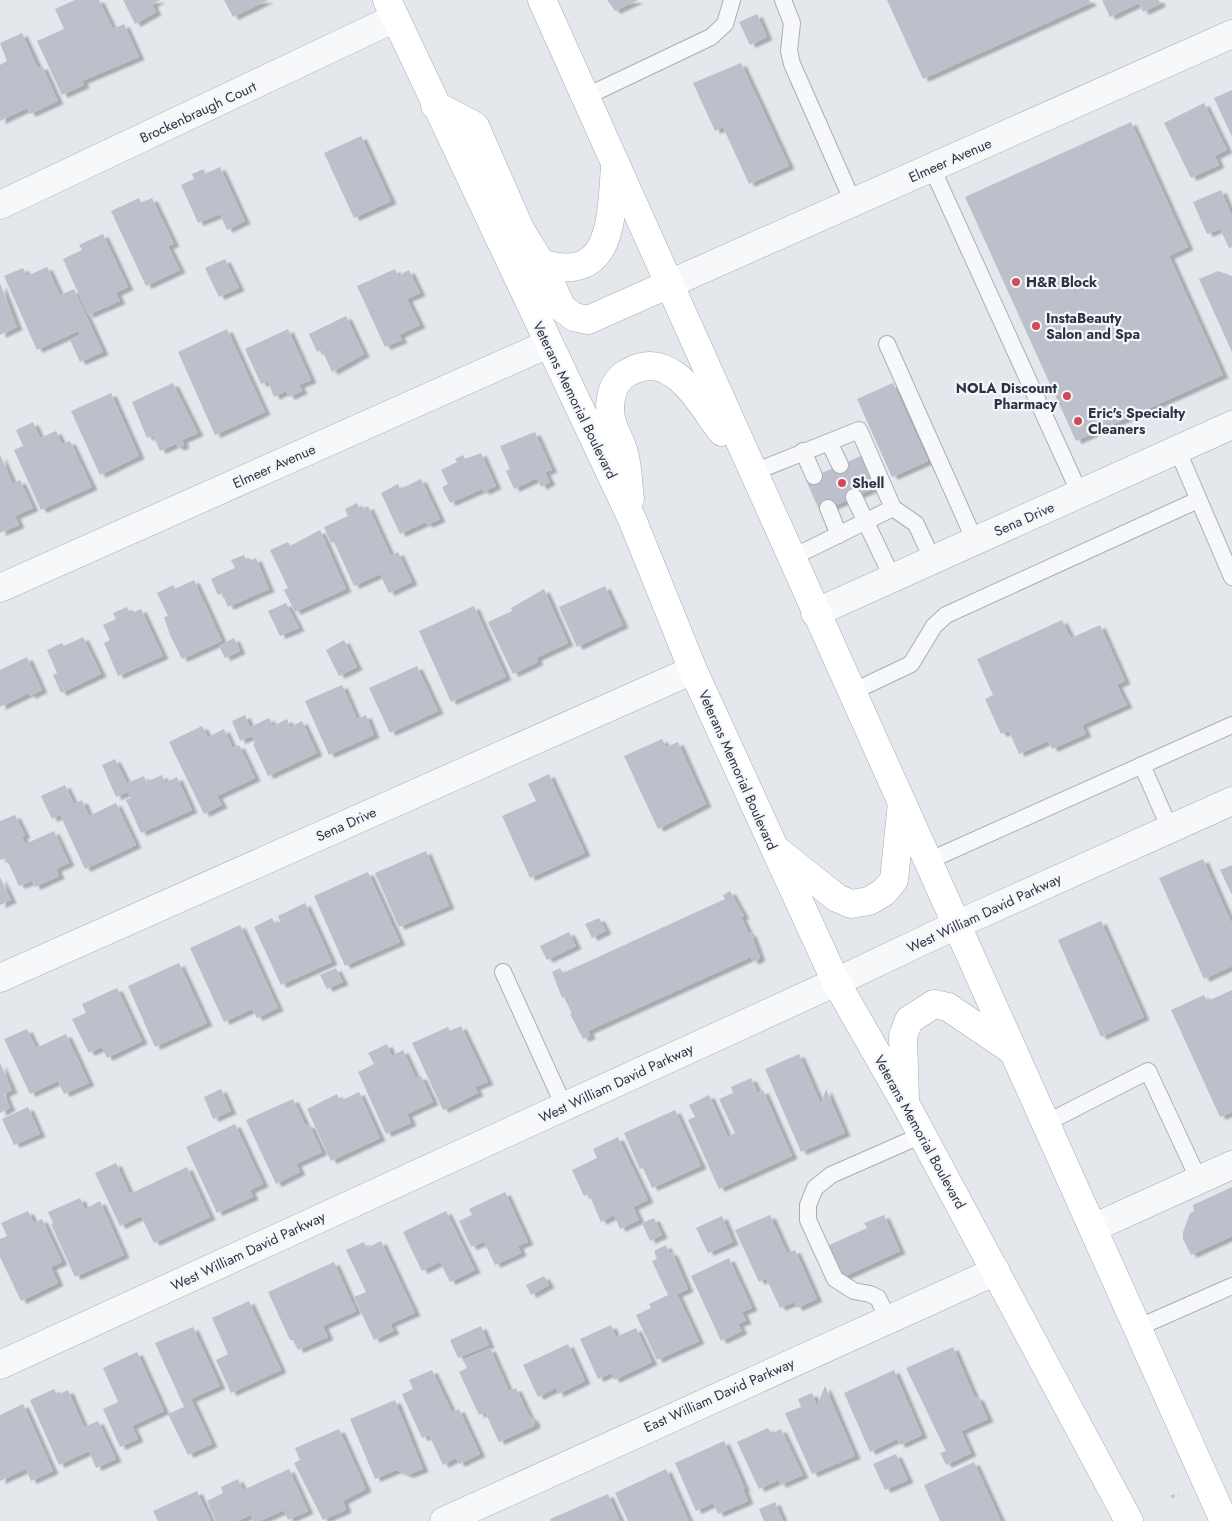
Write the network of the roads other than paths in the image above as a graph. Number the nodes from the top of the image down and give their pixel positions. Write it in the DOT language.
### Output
graph roads {
  1 [pos="542,0"];
  2 [pos="732,0"];
  3 [pos="783,0"];
  4 [pos="391,9"];
  5 [pos="1232,34"];
  6 [pos="585,97"];
  7 [pos="435,105"];
  8 [pos="615,165"];
  9 [pos="932,168"];
  10 [pos="853,202"];
  11 [pos="0,206"];
  12 [pos="541,263"];
  13 [pos="667,285"];
  14 [pos="548,344"];
  15 [pos="887,344"];
  16 [pos="1232,425"];
  17 [pos="829,442"];
  18 [pos="1177,449"];
  19 [pos="803,451"];
  20 [pos="840,465"];
  21 [pos="750,469"];
  22 [pos="814,476"];
  23 [pos="1080,494"];
  24 [pos="854,497"];
  25 [pos="1198,500"];
  26 [pos="828,508"];
  27 [pos="893,508"];
  28 [pos="632,520"];
  29 [pos="865,522"];
  30 [pos="839,535"];
  31 [pos="975,541"];
  32 [pos="791,558"];
  33 [pos="933,561"];
  34 [pos="1232,576"];
  35 [pos="893,578"];
  36 [pos="0,588"];
  37 [pos="815,613"];
  38 [pos="693,670"];
  39 [pos="852,692"];
  40 [pos="1232,725"];
  41 [pos="1142,765"];
  42 [pos="1232,801"];
  43 [pos="902,802"];
  44 [pos="1170,829"];
  45 [pos="773,847"];
  46 [pos="928,860"];
  47 [pos="956,925"];
  48 [pos="503,972"];
  49 [pos="0,978"];
  50 [pos="836,982"];
  51 [pos="1013,1051"];
  52 [pos="905,1103"];
  53 [pos="564,1106"];
  54 [pos="1046,1123"];
  55 [pos="922,1134"];
  56 [pos="1232,1165"];
  57 [pos="1199,1180"];
  58 [pos="1093,1228"];
  59 [pos="996,1271"];
  60 [pos="1232,1286"];
  61 [pos="888,1319"];
  62 [pos="1137,1328"];
  63 [pos="0,1365"];
  64 [pos="444,1521"];
  65 [pos="1129,1521"];
  66 [pos="1224,1521"];
  1 -- 6 [label="main road"];
  2 -- 6 [label="lane"];
  3 -- 10 [label="lane"];
  4 -- 7 [label="main road, Veterans Memorial Boulevard"];
  4 -- 11 [label="street, Brockenbraugh Court"];
  5 -- 9 [label="street, Elmeer Avenue"];
  6 -- 8 [label="main road"];
  7 -- 12 [label="main road"];
  7 -- 14 [label="main road, Veterans Memorial Boulevard"];
  8 -- 12 [label="main road"];
  8 -- 13 [label="main road"];
  9 -- 10 [label="street, Elmeer Avenue"];
  9 -- 23 [label="lane"];
  10 -- 13 [label="street, Elmeer Avenue"];
  12 -- 13 [label="main road"];
  13 -- 21 [label="main road"];
  14 -- 28 [label="main road, Veterans Memorial Boulevard"];
  14 -- 36 [label="street, Elmeer Avenue"];
  15 -- 31 [label="lane"];
  16 -- 18 [label="street, Sena Drive"];
  17 -- 19 [label="lane"];
  17 -- 20 [label="lane"];
  17 -- 27 [label="lane"];
  18 -- 23 [label="street, Sena Drive"];
  18 -- 25 [label="lane"];
  19 -- 21 [label="lane"];
  19 -- 22 [label="lane"];
  21 -- 28 [label="main road"];
  21 -- 32 [label="main road"];
  23 -- 31 [label="street, Sena Drive"];
  24 -- 29 [label="lane"];
  25 -- 34 [label="lane"];
  25 -- 39 [label="lane"];
  26 -- 30 [label="lane"];
  27 -- 29 [label="lane"];
  27 -- 33 [label="lane"];
  28 -- 38 [label="main road, Veterans Memorial Boulevard"];
  29 -- 30 [label="lane"];
  29 -- 35 [label="lane"];
  30 -- 32 [label="lane"];
  31 -- 33 [label="street, Sena Drive"];
  32 -- 37 [label="main road"];
  33 -- 35 [label="street, Sena Drive"];
  35 -- 37 [label="street, Sena Drive"];
  37 -- 39 [label="main road"];
  38 -- 45 [label="main road, Veterans Memorial Boulevard"];
  38 -- 49 [label="street, Sena Drive"];
  39 -- 43 [label="main road"];
  40 -- 41 [label="lane"];
  41 -- 44 [label="lane"];
  41 -- 46 [label="lane"];
  42 -- 44 [label="street, West William David Parkway"];
  43 -- 45 [label="main road"];
  43 -- 46 [label="main road"];
  44 -- 47 [label="street, West William David Parkway"];
  45 -- 50 [label="main road, Veterans Memorial Boulevard"];
  46 -- 47 [label="main road"];
  47 -- 50 [label="street, West William David Parkway"];
  47 -- 51 [label="main road"];
  48 -- 53 [label="lane"];
  50 -- 52 [label="main road, Veterans Memorial Boulevard"];
  50 -- 53 [label="street, West William David Parkway"];
  51 -- 52 [label="main road"];
  51 -- 54 [label="main road"];
  52 -- 55 [label="main road, Veterans Memorial Boulevard"];
  53 -- 63 [label="street, West William David Parkway"];
  54 -- 57 [label="lane"];
  54 -- 58 [label="main road"];
  55 -- 59 [label="main road, Veterans Memorial Boulevard"];
  55 -- 61 [label="lane"];
  56 -- 57 [label="street"];
  57 -- 58 [label="street"];
  58 -- 62 [label="main road"];
  59 -- 61 [label="street, East William David Parkway"];
  59 -- 65 [label="main road, Veterans Memorial Boulevard"];
  60 -- 62 [label="lane"];
  61 -- 64 [label="street, East William David Parkway"];
  62 -- 66 [label="main road"];
}
